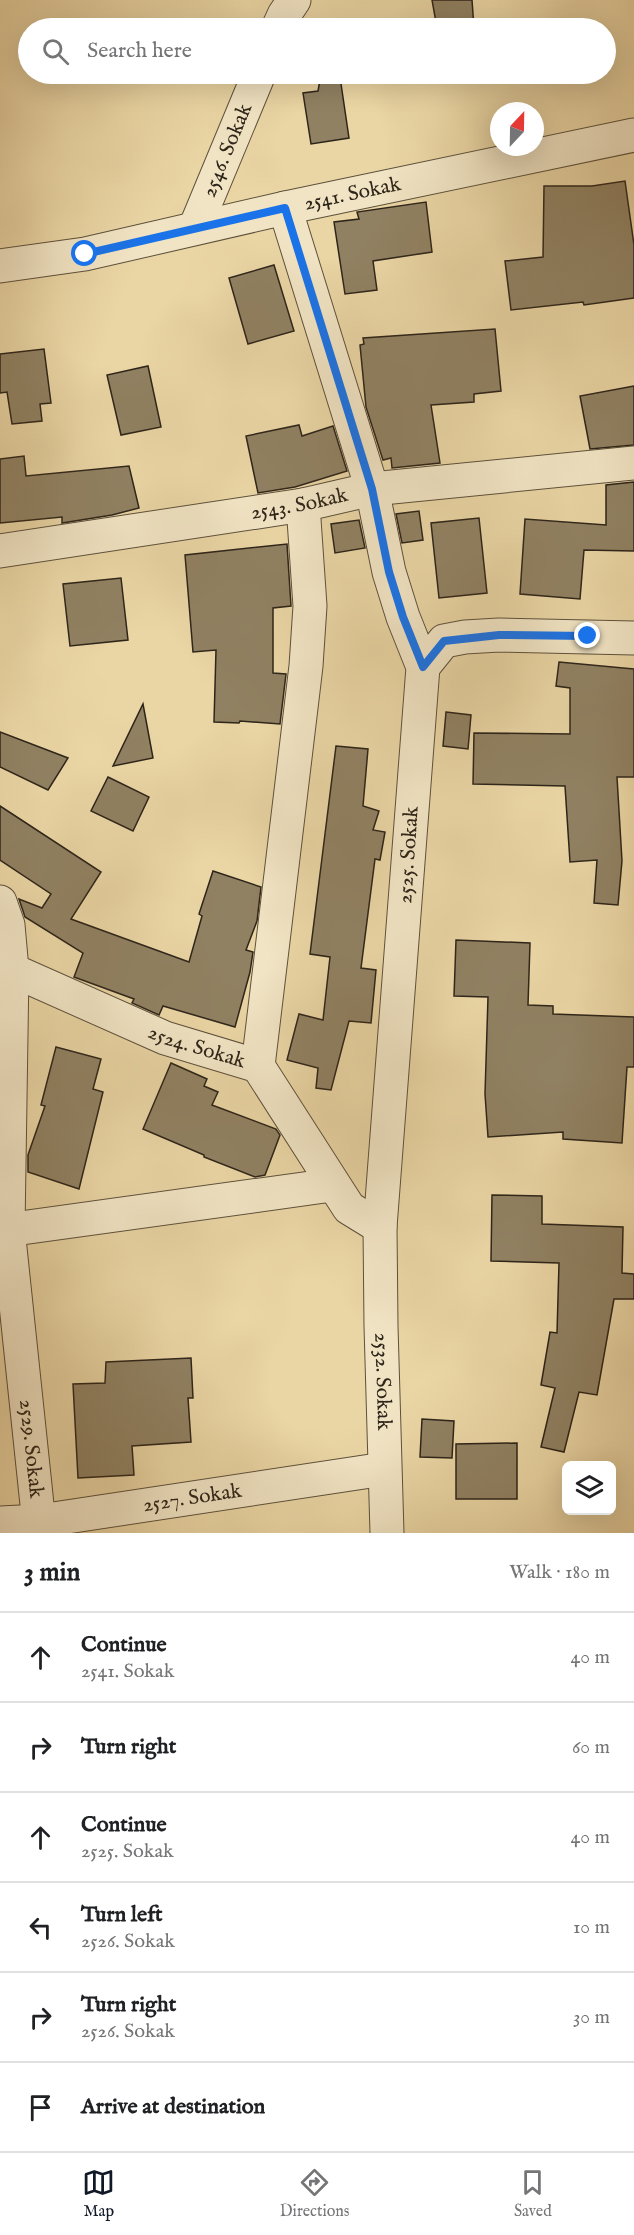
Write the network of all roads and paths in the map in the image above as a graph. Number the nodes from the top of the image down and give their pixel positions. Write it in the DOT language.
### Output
graph roads {
  1 [pos="294,0"];
  2 [pos="283,18"];
  3 [pos="255,84"];
  4 [pos="634,135"];
  5 [pos="285,208"];
  6 [pos="195,228"];
  7 [pos="0,266"];
  8 [pos="634,463"];
  9 [pos="372,489"];
  10 [pos="303,505"];
  11 [pos="0,551"];
  12 [pos="634,638"];
  13 [pos="423,667"];
  14 [pos="0,903"];
  15 [pos="12,970"];
  16 [pos="258,1066"];
  17 [pos="332,1185"];
  18 [pos="380,1227"];
  19 [pos="4,1230"];
  20 [pos="384,1469"];
  21 [pos="0,1523"];
  22 [pos="40,1527"];
  23 [pos="387,1533"];
  1 -- 2 [label="street"];
  3 -- 6 [label="street, 2546. Sokak"];
  4 -- 5 [label="street, 2541. Sokak"];
  5 -- 6 [label="street, 2541. Sokak"];
  5 -- 9 [label="street, 2525. Sokak"];
  6 -- 7 [label="street, 2541. Sokak"];
  8 -- 9 [label="street, 2543. Sokak"];
  9 -- 10 [label="street, 2543. Sokak"];
  9 -- 13 [label="street, 2525. Sokak"];
  10 -- 11 [label="street, 2543. Sokak"];
  10 -- 16 [label="street"];
  12 -- 13 [label="street"];
  13 -- 18 [label="street, 2525. Sokak"];
  14 -- 15 [label="street"];
  15 -- 16 [label="street, 2524. Sokak"];
  15 -- 19 [label="street, 2529. Sokak"];
  16 -- 17 [label="street, 2524. Sokak"];
  17 -- 18 [label="street, 2524. Sokak"];
  17 -- 19 [label="street"];
  18 -- 20 [label="street, 2532. Sokak"];
  19 -- 22 [label="street, 2529. Sokak"];
  20 -- 22 [label="street, 2527. Sokak"];
  20 -- 23 [label="street, 2532. Sokak"];
  21 -- 22 [label="street, 2527. Sokak"];
}
